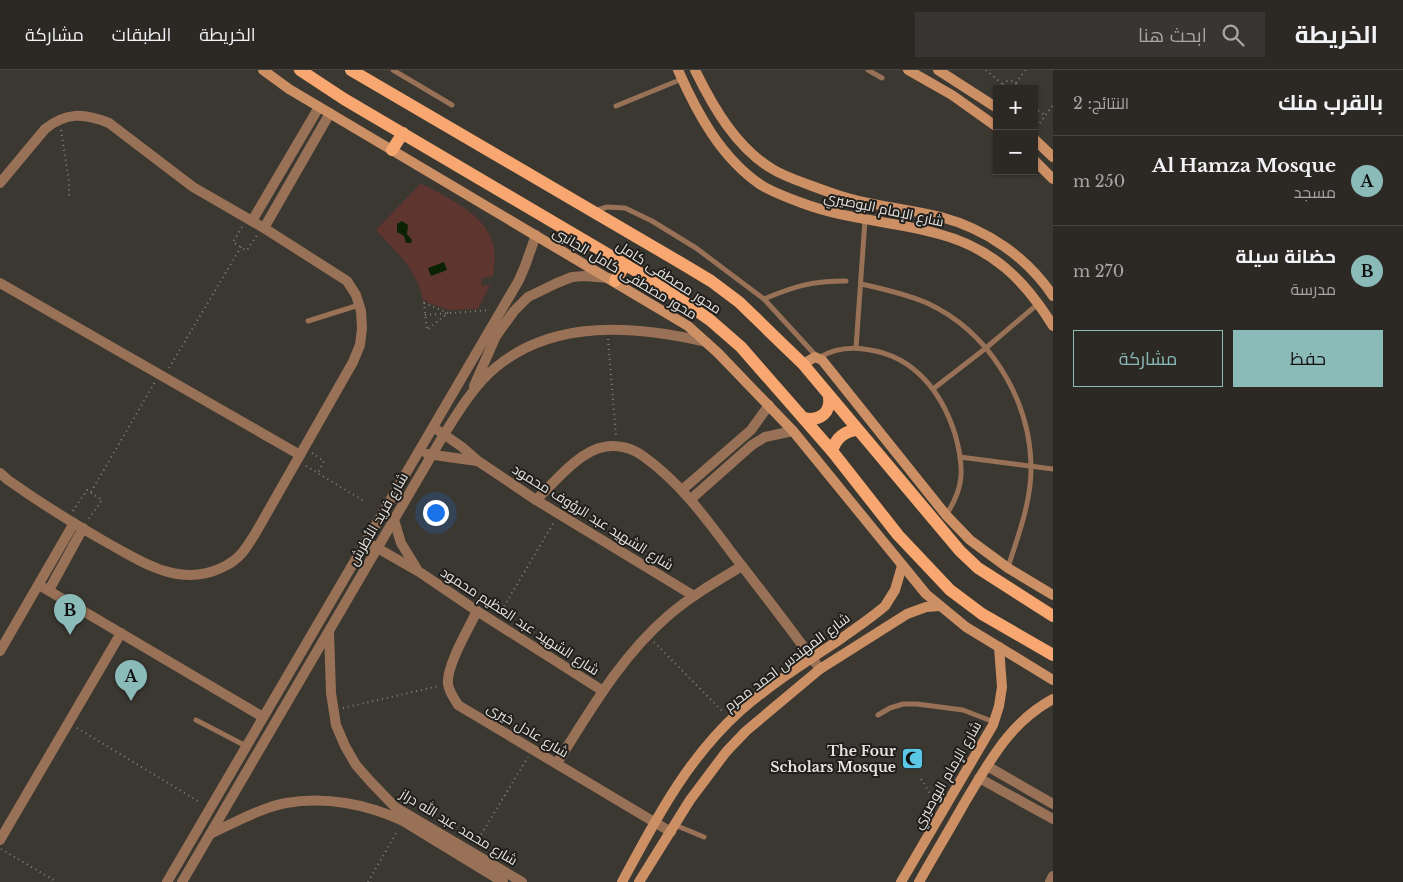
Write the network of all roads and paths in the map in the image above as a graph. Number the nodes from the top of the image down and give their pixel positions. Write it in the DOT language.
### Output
graph roads {
  1 [pos="263,70"];
  2 [pos="300,70"];
  3 [pos="351,70"];
  4 [pos="393,70"];
  5 [pos="696,70"];
  6 [pos="868,70"];
  7 [pos="908,70"];
  8 [pos="938,70"];
  9 [pos="986,70"];
  10 [pos="1025,70"];
  11 [pos="680,74"];
  12 [pos="882,78"];
  13 [pos="1016,83"];
  14 [pos="1002,84"];
  15 [pos="452,105"];
  16 [pos="993,105"];
  17 [pos="1053,105"];
  18 [pos="616,106"];
  19 [pos="319,107"];
  20 [pos="1038,111"];
  21 [pos="330,113"];
  22 [pos="1045,115"];
  23 [pos="59,120"];
  24 [pos="993,123"];
  25 [pos="1035,130"];
  26 [pos="403,133"];
  27 [pos="1038,143"];
  28 [pos="392,150"];
  29 [pos="1053,157"];
  30 [pos="1038,164"];
  31 [pos="1053,179"];
  32 [pos="0,183"];
  33 [pos="69,197"];
  34 [pos="594,212"];
  35 [pos="919,212"];
  36 [pos="936,216"];
  37 [pos="250,220"];
  38 [pos="865,220"];
  39 [pos="263,228"];
  40 [pos="918,230"];
  41 [pos="933,232"];
  42 [pos="536,235"];
  43 [pos="241,247"];
  44 [pos="625,265"];
  45 [pos="612,280"];
  46 [pos="846,281"];
  47 [pos="1049,282"];
  48 [pos="0,283"];
  49 [pos="861,284"];
  50 [pos="1053,296"];
  51 [pos="764,299"];
  52 [pos="1039,303"];
  53 [pos="359,305"];
  54 [pos="502,309"];
  55 [pos="448,313"];
  56 [pos="425,315"];
  57 [pos="308,321"];
  58 [pos="1053,326"];
  59 [pos="608,329"];
  60 [pos="706,342"];
  61 [pos="856,348"];
  62 [pos="986,348"];
  63 [pos="818,358"];
  64 [pos="802,364"];
  65 [pos="162,376"];
  66 [pos="933,389"];
  67 [pos="470,396"];
  68 [pos="829,396"];
  69 [pos="769,405"];
  70 [pos="804,418"];
  71 [pos="857,430"];
  72 [pos="792,431"];
  73 [pos="430,432"];
  74 [pos="444,434"];
  75 [pos="422,446"];
  76 [pos="616,446"];
  77 [pos="832,451"];
  78 [pos="300,455"];
  79 [pos="432,455"];
  80 [pos="960,457"];
  81 [pos="478,461"];
  82 [pos="1031,465"];
  83 [pos="1053,469"];
  84 [pos="0,473"];
  85 [pos="318,473"];
  86 [pos="682,490"];
  87 [pos="91,492"];
  88 [pos="691,499"];
  89 [pos="364,500"];
  90 [pos="536,500"];
  91 [pos="559,514"];
  92 [pos="946,515"];
  93 [pos="394,520"];
  94 [pos="75,524"];
  95 [pos="366,541"];
  96 [pos="377,548"];
  97 [pos="742,566"];
  98 [pos="902,566"];
  99 [pos="1008,568"];
  100 [pos="422,573"];
  101 [pos="44,588"];
  102 [pos="1053,595"];
  103 [pos="694,596"];
  104 [pos="940,606"];
  105 [pos="477,611"];
  106 [pos="1053,616"];
  107 [pos="495,623"];
  108 [pos="329,630"];
  109 [pos="121,634"];
  110 [pos="647,635"];
  111 [pos="999,647"];
  112 [pos="0,651"];
  113 [pos="1053,655"];
  114 [pos="812,658"];
  115 [pos="820,669"];
  116 [pos="1053,680"];
  117 [pos="448,684"];
  118 [pos="603,691"];
  119 [pos="1053,698"];
  120 [pos="351,707"];
  121 [pos="878,715"];
  122 [pos="263,717"];
  123 [pos="196,720"];
  124 [pos="731,720"];
  125 [pos="994,722"];
  126 [pos="68,723"];
  127 [pos="983,743"];
  128 [pos="246,746"];
  129 [pos="533,749"];
  130 [pos="996,750"];
  131 [pos="556,763"];
  132 [pos="987,766"];
  133 [pos="233,768"];
  134 [pos="245,775"];
  135 [pos="980,778"];
  136 [pos="921,779"];
  137 [pos="1053,804"];
  138 [pos="210,808"];
  139 [pos="942,813"];
  140 [pos="405,818"];
  141 [pos="1053,819"];
  142 [pos="655,821"];
  143 [pos="673,828"];
  144 [pos="210,834"];
  145 [pos="704,837"];
  146 [pos="0,838"];
  147 [pos="0,849"];
  148 [pos="470,851"];
  149 [pos="491,874"];
  150 [pos="1053,876"];
  151 [pos="57,882"];
  152 [pos="166,882"];
  153 [pos="182,882"];
  154 [pos="368,882"];
  155 [pos="503,882"];
  156 [pos="522,882"];
  157 [pos="622,882"];
  158 [pos="640,882"];
  159 [pos="901,882"];
  160 [pos="918,882"];
  161 [pos="1050,882"];
  1 -- 19 [label="street, محور مصطفى كامل الجانبى"];
  2 -- 26 [label="main road, محور مصطفى كامل"];
  3 -- 34 [label="main road, محور مصطفى كامل"];
  4 -- 15 [label="lane"];
  5 -- 35 [label="street, شارع الإمام البوصيري"];
  6 -- 12 [label="lane"];
  7 -- 24 [label="street"];
  8 -- 16 [label="street"];
  9 -- 14 [label="path"];
  10 -- 13 [label="path"];
  11 -- 18 [label="lane"];
  11 -- 38 [label="street, شارع الإمام البوصيري"];
  13 -- 14 [label="path"];
  17 -- 22 [label="path"];
  19 -- 21 [label="street, محور مصطفى كامل الجانبى"];
  19 -- 37 [label="street"];
  20 -- 22 [label="path"];
  21 -- 28 [label="street, محور مصطفى كامل الجانبى"];
  21 -- 39 [label="street"];
  22 -- 25 [label="path"];
  23 -- 32 [label="street"];
  23 -- 33 [label="path"];
  23 -- 37 [label="street"];
  26 -- 28 [label="main road"];
  26 -- 44 [label="main road, محور مصطفى كامل"];
  27 -- 29 [label="street"];
  28 -- 42 [label="street, محور مصطفى كامل الجانبى"];
  30 -- 31 [label="street"];
  34 -- 51 [label="lane"];
  34 -- 64 [label="main road, محور مصطفى كامل"];
  35 -- 36 [label="street, شارع الإمام البوصيري"];
  35 -- 40 [label="street"];
  36 -- 41 [label="street"];
  36 -- 47 [label="street, شارع الإمام البوصيري"];
  37 -- 39 [label="street"];
  37 -- 43 [label="path"];
  38 -- 40 [label="street, شارع الإمام البوصيري"];
  38 -- 49 [label="lane"];
  39 -- 43 [label="path"];
  39 -- 53 [label="street"];
  40 -- 41 [label="street, شارع الإمام البوصيري"];
  41 -- 52 [label="street, شارع الإمام البوصيري"];
  42 -- 45 [label="street, محور مصطفى كامل الجانبى"];
  42 -- 54 [label="street, شارع فريد الأطرش"];
  43 -- 65 [label="path"];
  44 -- 45 [label="main road"];
  44 -- 70 [label="main road, محور مصطفى كامل"];
  45 -- 60 [label="street, محور مصطفى كامل الجانبى"];
  45 -- 67 [label="street"];
  46 -- 51 [label="lane"];
  47 -- 50 [label="street, شارع الإمام البوصيري"];
  48 -- 65 [label="street"];
  49 -- 61 [label="lane"];
  49 -- 62 [label="lane"];
  51 -- 63 [label="lane"];
  52 -- 58 [label="street, شارع الإمام البوصيري"];
  52 -- 62 [label="lane"];
  53 -- 57 [label="lane"];
  53 -- 78 [label="street"];
  54 -- 55 [label="path"];
  54 -- 73 [label="street, شارع فريد الأطرش"];
  55 -- 56 [label="path"];
  55 -- 56 [label="path"];
  55 -- 56 [label="path"];
  59 -- 60 [label="street, شارع فريد الأطرش"];
  59 -- 67 [label="street, شارع فريد الأطرش"];
  59 -- 76 [label="path"];
  60 -- 69 [label="street, محور مصطفى كامل الجانبى"];
  61 -- 63 [label="lane"];
  61 -- 66 [label="lane"];
  62 -- 66 [label="lane"];
  62 -- 82 [label="lane"];
  63 -- 64 [label="street"];
  63 -- 92 [label="street"];
  64 -- 68 [label="main road, محور مصطفى كامل"];
  65 -- 78 [label="street"];
  65 -- 87 [label="path"];
  66 -- 80 [label="lane"];
  67 -- 74 [label="street, شارع فريد الأطرش"];
  68 -- 70 [label="main road"];
  68 -- 71 [label="main road, محور مصطفى كامل"];
  69 -- 72 [label="street, محور مصطفى كامل الجانبى"];
  69 -- 86 [label="street"];
  70 -- 77 [label="main road, محور مصطفى كامل"];
  71 -- 77 [label="main road"];
  71 -- 106 [label="main road, محور مصطفى كامل"];
  72 -- 88 [label="street"];
  72 -- 98 [label="street, محور مصطفى كامل الجانبى"];
  73 -- 74 [label="street"];
  73 -- 75 [label="street, شارع فريد الأطرش"];
  74 -- 79 [label="street, شارع فريد الأطرش"];
  74 -- 81 [label="street, شارع الشهيد عبد الرؤوف محمود"];
  75 -- 79 [label="street"];
  75 -- 95 [label="street, شارع فريد الأطرش"];
  76 -- 86 [label="street"];
  76 -- 90 [label="street"];
  77 -- 113 [label="main road, محور مصطفى كامل"];
  78 -- 85 [label="path"];
  78 -- 85 [label="path"];
  78 -- 94 [label="street"];
  79 -- 81 [label="street, شارع الشهيد عبد الرؤوف محمود"];
  79 -- 93 [label="street, شارع فريد الأطرش"];
  80 -- 82 [label="lane"];
  80 -- 92 [label="lane"];
  81 -- 90 [label="street, شارع الشهيد عبد الرؤوف محمود"];
  82 -- 83 [label="lane"];
  82 -- 99 [label="lane"];
  84 -- 94 [label="street"];
  85 -- 89 [label="path"];
  86 -- 88 [label="street"];
  87 -- 94 [label="path"];
  87 -- 94 [label="path"];
  88 -- 97 [label="street"];
  90 -- 91 [label="street, شارع الشهيد عبد الرؤوف محمود"];
  91 -- 103 [label="street, شارع الشهيد عبد الرؤوف محمود"];
  91 -- 107 [label="path"];
  92 -- 99 [label="street"];
  93 -- 96 [label="street, شارع فريد الأطرش"];
  93 -- 100 [label="street, شارع الشهيد عبد العظيم محمود"];
  94 -- 101 [label="street"];
  95 -- 96 [label="street, شارع الشهيد عبد العظيم محمود"];
  95 -- 122 [label="street, شارع فريد الأطرش"];
  96 -- 100 [label="street, شارع الشهيد عبد العظيم محمود"];
  96 -- 108 [label="street, شارع فريد الأطرش"];
  97 -- 103 [label="street"];
  97 -- 114 [label="street"];
  98 -- 104 [label="street, محور مصطفى كامل الجانبى"];
  98 -- 114 [label="street, شارع المهندس احمد محرم"];
  99 -- 102 [label="street"];
  100 -- 105 [label="street, شارع الشهيد عبد العظيم محمود"];
  101 -- 109 [label="street"];
  101 -- 112 [label="street"];
  103 -- 110 [label="street"];
  104 -- 111 [label="street, محور مصطفى كامل الجانبى"];
  104 -- 115 [label="street, شارع المهندس احمد محرم"];
  105 -- 107 [label="street, شارع الشهيد عبد العظيم محمود"];
  105 -- 117 [label="street"];
  107 -- 118 [label="street, شارع الشهيد عبد العظيم محمود"];
  108 -- 134 [label="street, شارع فريد الأطرش"];
  108 -- 140 [label="street, شارع محمد عبد الله دراز"];
  109 -- 122 [label="street"];
  109 -- 126 [label="street"];
  110 -- 118 [label="street"];
  110 -- 124 [label="path"];
  111 -- 116 [label="street, محور مصطفى كامل الجانبى"];
  111 -- 125 [label="street, شارع الإمام البوصيري"];
  114 -- 115 [label="street"];
  114 -- 124 [label="street, شارع المهندس احمد محرم"];
  115 -- 143 [label="street, شارع المهندس احمد محرم"];
  117 -- 120 [label="path"];
  117 -- 129 [label="street, شارع عادل خيرى"];
  118 -- 131 [label="street"];
  119 -- 130 [label="street"];
  121 -- 125 [label="lane"];
  122 -- 128 [label="street, شارع فريد الأطرش"];
  123 -- 128 [label="lane"];
  124 -- 142 [label="street, شارع المهندس احمد محرم"];
  125 -- 127 [label="street, شارع الإمام البوصيري"];
  126 -- 138 [label="path"];
  126 -- 146 [label="street"];
  127 -- 130 [label="street"];
  127 -- 139 [label="street, شارع الإمام البوصيري"];
  128 -- 133 [label="street, شارع فريد الأطرش"];
  129 -- 131 [label="street, شارع عادل خيرى"];
  129 -- 148 [label="path"];
  130 -- 132 [label="street"];
  131 -- 142 [label="street, شارع عادل خيرى"];
  132 -- 135 [label="street"];
  132 -- 137 [label="street"];
  133 -- 134 [label="street"];
  133 -- 138 [label="street, شارع فريد الأطرش"];
  134 -- 144 [label="street, شارع فريد الأطرش"];
  135 -- 141 [label="street"];
  135 -- 160 [label="street"];
  136 -- 139 [label="path"];
  138 -- 152 [label="street, شارع فريد الأطرش"];
  139 -- 159 [label="street, شارع الإمام البوصيري"];
  140 -- 144 [label="street, شارع محمد عبد الله دراز"];
  140 -- 148 [label="street, شارع محمد عبد الله دراز"];
  140 -- 149 [label="street, شارع محمد عبد الله دراز"];
  140 -- 154 [label="path"];
  142 -- 143 [label="street, شارع عادل خيرى"];
  142 -- 157 [label="street, شارع المهندس احمد محرم"];
  143 -- 145 [label="lane"];
  143 -- 158 [label="street, شارع المهندس احمد محرم"];
  144 -- 153 [label="street, شارع فريد الأطرش"];
  147 -- 151 [label="path"];
  148 -- 149 [label="street, شارع محمد عبد الله دراز"];
  149 -- 155 [label="street, شارع محمد عبد الله دراز"];
  149 -- 156 [label="street, شارع محمد عبد الله دراز"];
  150 -- 161 [label="street"];
}
